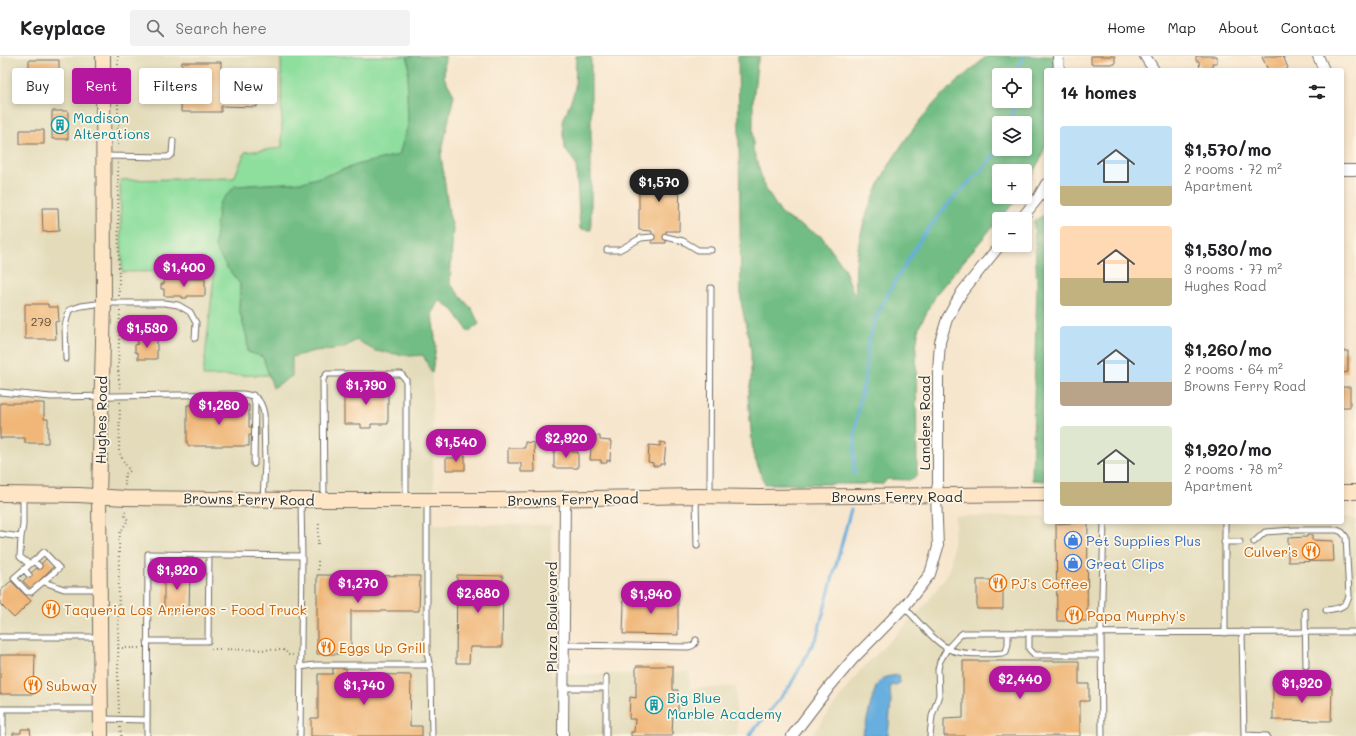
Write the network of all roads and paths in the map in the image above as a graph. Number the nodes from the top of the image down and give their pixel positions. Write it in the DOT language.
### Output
graph roads {
  1 [pos="103,56"];
  2 [pos="118,56"];
  3 [pos="1058,56"];
  4 [pos="1145,56"];
  5 [pos="1318,56"];
  6 [pos="1058,68"];
  7 [pos="1153,68"];
  8 [pos="1323,68"];
  9 [pos="118,141"];
  10 [pos="174,141"];
  11 [pos="104,156"];
  12 [pos="119,169"];
  13 [pos="1344,170"];
  14 [pos="1356,170"];
  15 [pos="1044,188"];
  16 [pos="1027,212"];
  17 [pos="652,237"];
  18 [pos="666,237"];
  19 [pos="607,250"];
  20 [pos="711,250"];
  21 [pos="994,252"];
  22 [pos="711,288"];
  23 [pos="119,298"];
  24 [pos="104,303"];
  25 [pos="120,306"];
  26 [pos="196,338"];
  27 [pos="66,359"];
  28 [pos="120,384"];
  29 [pos="0,392"];
  30 [pos="253,395"];
  31 [pos="101,396"];
  32 [pos="120,404"];
  33 [pos="254,464"];
  34 [pos="125,474"];
  35 [pos="1344,492"];
  36 [pos="1356,492"];
  37 [pos="0,494"];
  38 [pos="1044,494"];
  39 [pos="23,495"];
  40 [pos="936,495"];
  41 [pos="99,496"];
  42 [pos="696,496"];
  43 [pos="710,496"];
  44 [pos="565,498"];
  45 [pos="263,500"];
  46 [pos="301,500"];
  47 [pos="324,500"];
  48 [pos="406,500"];
  49 [pos="426,500"];
  50 [pos="125,517"];
  51 [pos="319,521"];
  52 [pos="1104,524"];
  53 [pos="1225,524"];
  54 [pos="0,534"];
  55 [pos="21,537"];
  56 [pos="1224,542"];
  57 [pos="1240,542"];
  58 [pos="1254,542"];
  59 [pos="318,545"];
  60 [pos="697,546"];
  61 [pos="208,555"];
  62 [pos="302,556"];
  63 [pos="318,558"];
  64 [pos="32,563"];
  65 [pos="39,566"];
  66 [pos="24,570"];
  67 [pos="318,570"];
  68 [pos="30,575"];
  69 [pos="44,582"];
  70 [pos="100,589"];
  71 [pos="904,607"];
  72 [pos="1326,610"];
  73 [pos="1305,611"];
  74 [pos="1242,632"];
  75 [pos="1306,632"];
  76 [pos="1356,632"];
  77 [pos="1008,633"];
  78 [pos="1029,633"];
  79 [pos="1101,633"];
  80 [pos="1225,633"];
  81 [pos="0,637"];
  82 [pos="100,637"];
  83 [pos="696,640"];
  84 [pos="147,641"];
  85 [pos="565,645"];
  86 [pos="118,648"];
  87 [pos="141,648"];
  88 [pos="208,649"];
  89 [pos="948,649"];
  90 [pos="294,655"];
  91 [pos="1102,655"];
  92 [pos="430,665"];
  93 [pos="1306,666"];
  94 [pos="300,667"];
  95 [pos="606,677"];
  96 [pos="564,688"];
  97 [pos="606,688"];
  98 [pos="1,709"];
  99 [pos="119,709"];
  100 [pos="101,714"];
  101 [pos="147,720"];
  102 [pos="120,730"];
  103 [pos="3,736"];
  104 [pos="101,736"];
  105 [pos="121,736"];
  106 [pos="147,736"];
  107 [pos="300,736"];
  108 [pos="432,736"];
  109 [pos="563,736"];
  110 [pos="606,736"];
  111 [pos="792,736"];
  112 [pos="930,736"];
  113 [pos="1102,736"];
  114 [pos="1244,736"];
  115 [pos="1268,736"];
  1 -- 11 [label="main road, Hughes Road"];
  2 -- 9 [label="path"];
  3 -- 6 [label="street"];
  4 -- 7 [label="street"];
  5 -- 8 [label="street"];
  10 -- 11 [label="lane"];
  11 -- 24 [label="main road, Hughes Road"];
  12 -- 23 [label="path"];
  13 -- 14 [label="street"];
  15 -- 16 [label="street"];
  17 -- 19 [label="lane"];
  18 -- 20 [label="lane"];
  21 -- 40 [label="street, Landers Road"];
  22 -- 43 [label="lane"];
  24 -- 26 [label="lane"];
  24 -- 27 [label="lane"];
  24 -- 31 [label="main road, Hughes Road"];
  25 -- 28 [label="path"];
  29 -- 31 [label="lane"];
  30 -- 31 [label="lane"];
  30 -- 33 [label="lane"];
  30 -- 45 [label="lane"];
  31 -- 41 [label="main road, Hughes Road"];
  32 -- 34 [label="path"];
  35 -- 36 [label="main road"];
  37 -- 39 [label="main road, Browns Ferry Road"];
  38 -- 40 [label="main road, Browns Ferry Road"];
  39 -- 41 [label="main road, Browns Ferry Road"];
  39 -- 55 [label="lane"];
  40 -- 43 [label="main road, Browns Ferry Road"];
  40 -- 71 [label="street, Landers Road"];
  41 -- 45 [label="main road, Browns Ferry Road"];
  41 -- 70 [label="main road, Hughes Road"];
  42 -- 43 [label="main road, Browns Ferry Road"];
  42 -- 44 [label="main road, Browns Ferry Road"];
  42 -- 60 [label="lane"];
  44 -- 49 [label="main road, Browns Ferry Road"];
  44 -- 85 [label="street, Plaza Boulevard"];
  45 -- 46 [label="main road, Browns Ferry Road"];
  46 -- 47 [label="main road, Browns Ferry Road"];
  46 -- 62 [label="lane"];
  47 -- 48 [label="main road, Browns Ferry Road"];
  47 -- 48 [label="lane"];
  48 -- 49 [label="main road, Browns Ferry Road"];
  49 -- 92 [label="lane"];
  50 -- 86 [label="path"];
  51 -- 59 [label="path"];
  52 -- 79 [label="lane"];
  53 -- 56 [label="lane"];
  54 -- 55 [label="lane"];
  55 -- 64 [label="lane"];
  56 -- 57 [label="lane"];
  56 -- 80 [label="lane"];
  58 -- 72 [label="lane"];
  61 -- 62 [label="lane"];
  61 -- 84 [label="lane"];
  61 -- 84 [label="lane"];
  62 -- 94 [label="lane"];
  63 -- 67 [label="path"];
  64 -- 65 [label="lane"];
  64 -- 66 [label="lane"];
  64 -- 69 [label="lane"];
  66 -- 68 [label="lane"];
  66 -- 69 [label="lane"];
  69 -- 70 [label="lane"];
  70 -- 82 [label="main road, Hughes Road"];
  71 -- 89 [label="lane"];
  71 -- 111 [label="street, Landers Road"];
  73 -- 75 [label="lane"];
  74 -- 75 [label="lane"];
  74 -- 80 [label="lane"];
  74 -- 114 [label="lane"];
  75 -- 76 [label="lane"];
  75 -- 93 [label="lane"];
  77 -- 78 [label="lane"];
  77 -- 89 [label="lane"];
  77 -- 89 [label="lane"];
  78 -- 79 [label="lane"];
  78 -- 91 [label="lane"];
  79 -- 80 [label="lane"];
  79 -- 91 [label="lane"];
  81 -- 82 [label="lane"];
  82 -- 100 [label="main road, Hughes Road"];
  83 -- 85 [label="lane"];
  84 -- 101 [label="lane"];
  85 -- 96 [label="street, Plaza Boulevard"];
  86 -- 87 [label="path"];
  86 -- 99 [label="path"];
  88 -- 90 [label="path"];
  89 -- 112 [label="lane"];
  91 -- 113 [label="lane"];
  92 -- 94 [label="lane"];
  92 -- 108 [label="lane"];
  94 -- 107 [label="lane"];
  95 -- 97 [label="lane"];
  96 -- 97 [label="lane"];
  96 -- 109 [label="street, Plaza Boulevard"];
  97 -- 110 [label="lane"];
  98 -- 100 [label="lane"];
  98 -- 103 [label="lane"];
  100 -- 101 [label="lane"];
  100 -- 104 [label="main road, Hughes Road"];
  101 -- 106 [label="lane"];
  102 -- 105 [label="path"];
  114 -- 115 [label="lane"];
}
